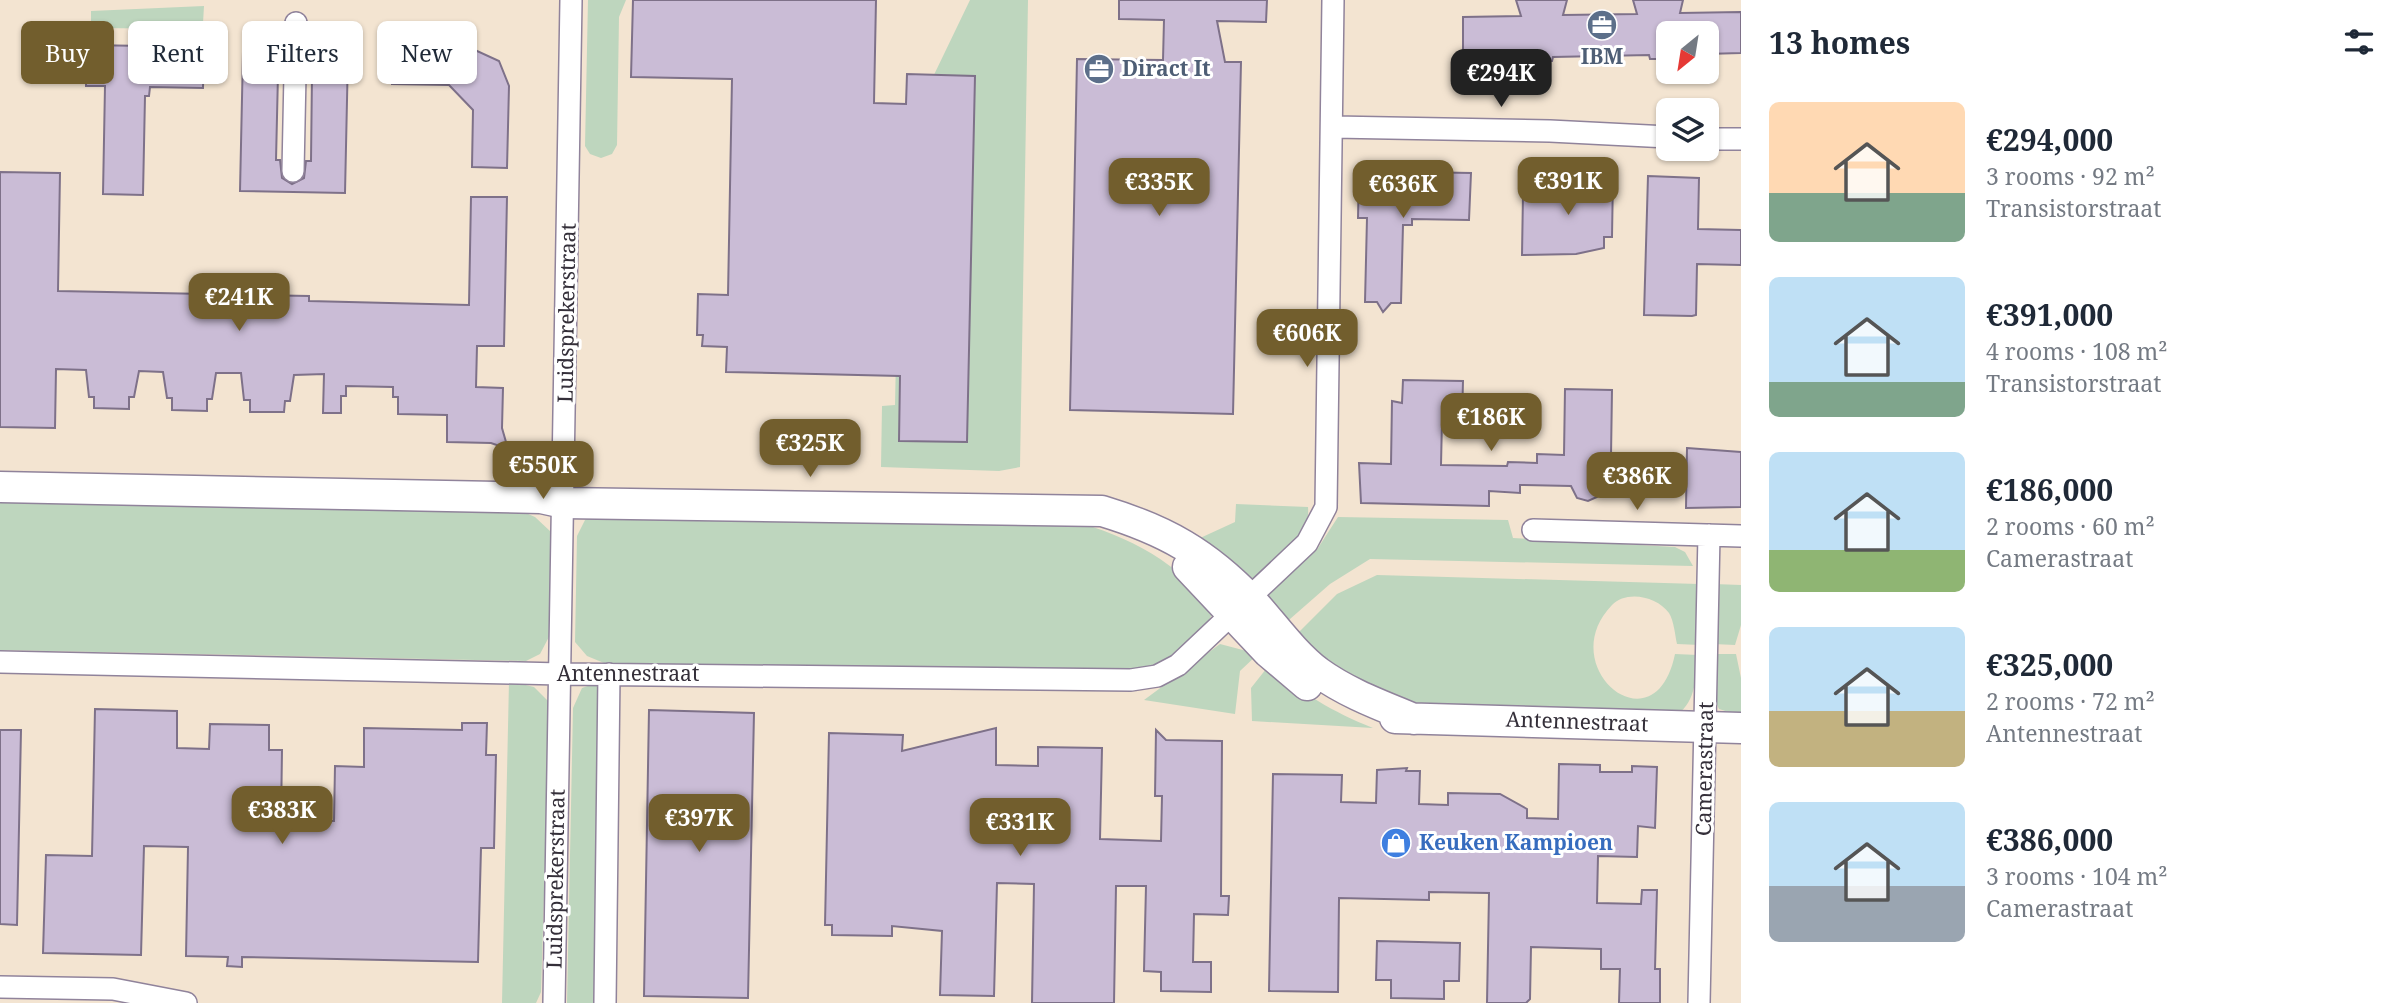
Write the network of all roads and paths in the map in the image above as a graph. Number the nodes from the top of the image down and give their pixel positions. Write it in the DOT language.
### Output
graph roads {
  1 [pos="571,0"];
  2 [pos="1333,4"];
  3 [pos="295,84"];
  4 [pos="1334,127"];
  5 [pos="1656,136"];
  6 [pos="1719,139"];
  7 [pos="1741,139"];
  8 [pos="293,171"];
  9 [pos="0,487"];
  10 [pos="564,503"];
  11 [pos="1533,530"];
  12 [pos="1709,535"];
  13 [pos="1741,536"];
  14 [pos="1242,607"];
  15 [pos="0,662"];
  16 [pos="561,674"];
  17 [pos="609,674"];
  18 [pos="1706,727"];
  19 [pos="1741,728"];
  20 [pos="0,987"];
  21 [pos="186,1003"];
  22 [pos="554,1003"];
  23 [pos="605,1003"];
  24 [pos="1699,1003"];
  1 -- 10 [label="street, Luidsprekerstraat"];
  2 -- 4 [label="street"];
  3 -- 8 [label="street"];
  4 -- 5 [label="street"];
  4 -- 14 [label="street"];
  6 -- 7 [label="street"];
  9 -- 10 [label="street, Antennestraat"];
  10 -- 14 [label="street, Antennestraat"];
  10 -- 16 [label="street, Luidsprekerstraat"];
  11 -- 12 [label="street"];
  12 -- 13 [label="street"];
  12 -- 18 [label="street, Camerastraat"];
  14 -- 17 [label="street, Antennestraat"];
  14 -- 18 [label="street, Antennestraat"];
  15 -- 16 [label="street, Antennestraat"];
  16 -- 17 [label="street, Antennestraat"];
  16 -- 22 [label="street, Luidsprekerstraat"];
  17 -- 23 [label="street"];
  18 -- 19 [label="street, Antennestraat"];
  18 -- 24 [label="street, Camerastraat"];
  20 -- 21 [label="street"];
}
